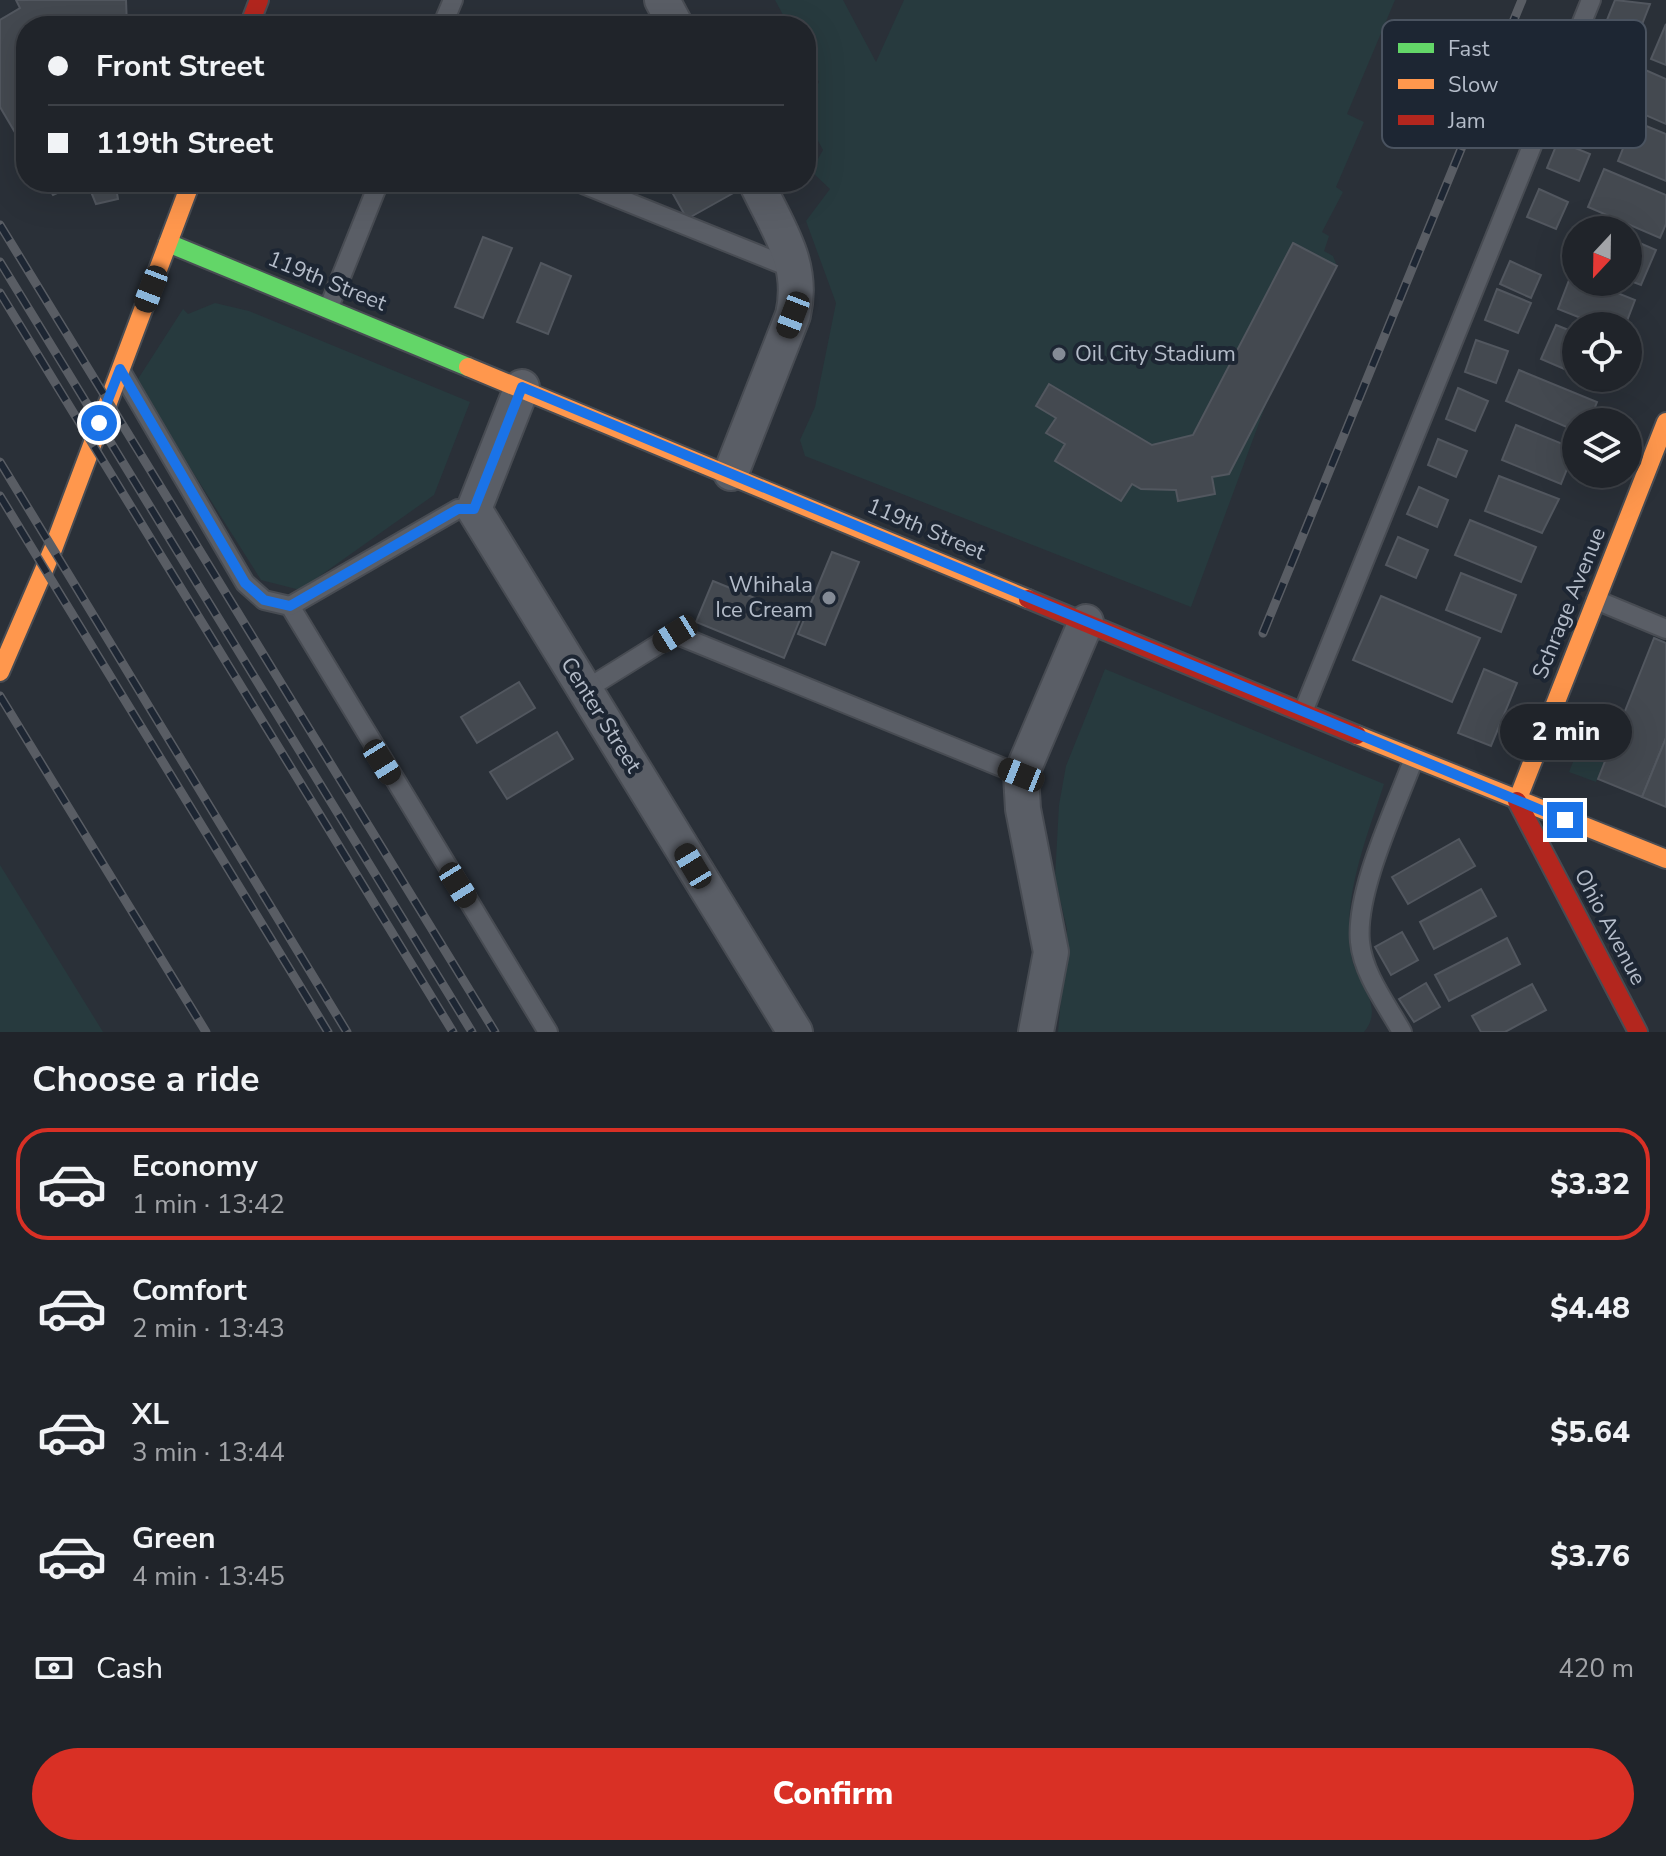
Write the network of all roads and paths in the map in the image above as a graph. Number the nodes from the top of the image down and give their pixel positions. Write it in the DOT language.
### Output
graph roads {
  1 [pos="1591,0"];
  2 [pos="1583,20"];
  3 [pos="1531,148"];
  4 [pos="187,192"];
  5 [pos="375,192"];
  6 [pos="603,192"];
  7 [pos="761,192"];
  8 [pos="168,243"];
  9 [pos="797,270"];
  10 [pos="329,307"];
  11 [pos="120,369"];
  12 [pos="522,387"];
  13 [pos="1666,422"];
  14 [pos="731,473"];
  15 [pos="474,509"];
  16 [pos="1596,600"];
  17 [pos="290,606"];
  18 [pos="1086,622"];
  19 [pos="1666,629"];
  20 [pos="0,672"];
  21 [pos="585,690"];
  22 [pos="1303,712"];
  23 [pos="1414,758"];
  24 [pos="1021,775"];
  25 [pos="1517,801"];
  26 [pos="1666,859"];
  27 [pos="548,1032"];
  28 [pos="795,1032"];
  29 [pos="1036,1032"];
  30 [pos="1401,1032"];
  31 [pos="1638,1032"];
  1 -- 2 [label="lane"];
  3 -- 22 [label="lane"];
  4 -- 8 [label="street"];
  5 -- 10 [label="lane"];
  6 -- 9 [label="lane"];
  7 -- 9 [label="street"];
  8 -- 10 [label="street, 119th Street"];
  8 -- 11 [label="street"];
  9 -- 14 [label="street"];
  10 -- 12 [label="street, 119th Street"];
  11 -- 17 [label="lane"];
  11 -- 20 [label="street"];
  12 -- 14 [label="street, 119th Street"];
  12 -- 15 [label="street"];
  13 -- 16 [label="street, Schrage Avenue"];
  14 -- 18 [label="street, 119th Street"];
  15 -- 17 [label="lane"];
  15 -- 21 [label="street, Center Street"];
  16 -- 19 [label="lane"];
  16 -- 25 [label="street, Schrage Avenue"];
  17 -- 27 [label="lane"];
  18 -- 22 [label="street, 119th Street"];
  18 -- 24 [label="street"];
  21 -- 24 [label="lane"];
  21 -- 28 [label="street, Center Street"];
  22 -- 23 [label="street, 119th Street"];
  23 -- 25 [label="street, 119th Street"];
  23 -- 30 [label="lane"];
  24 -- 29 [label="street"];
  25 -- 26 [label="street, 119th Street"];
  25 -- 31 [label="street, Ohio Avenue"];
}
